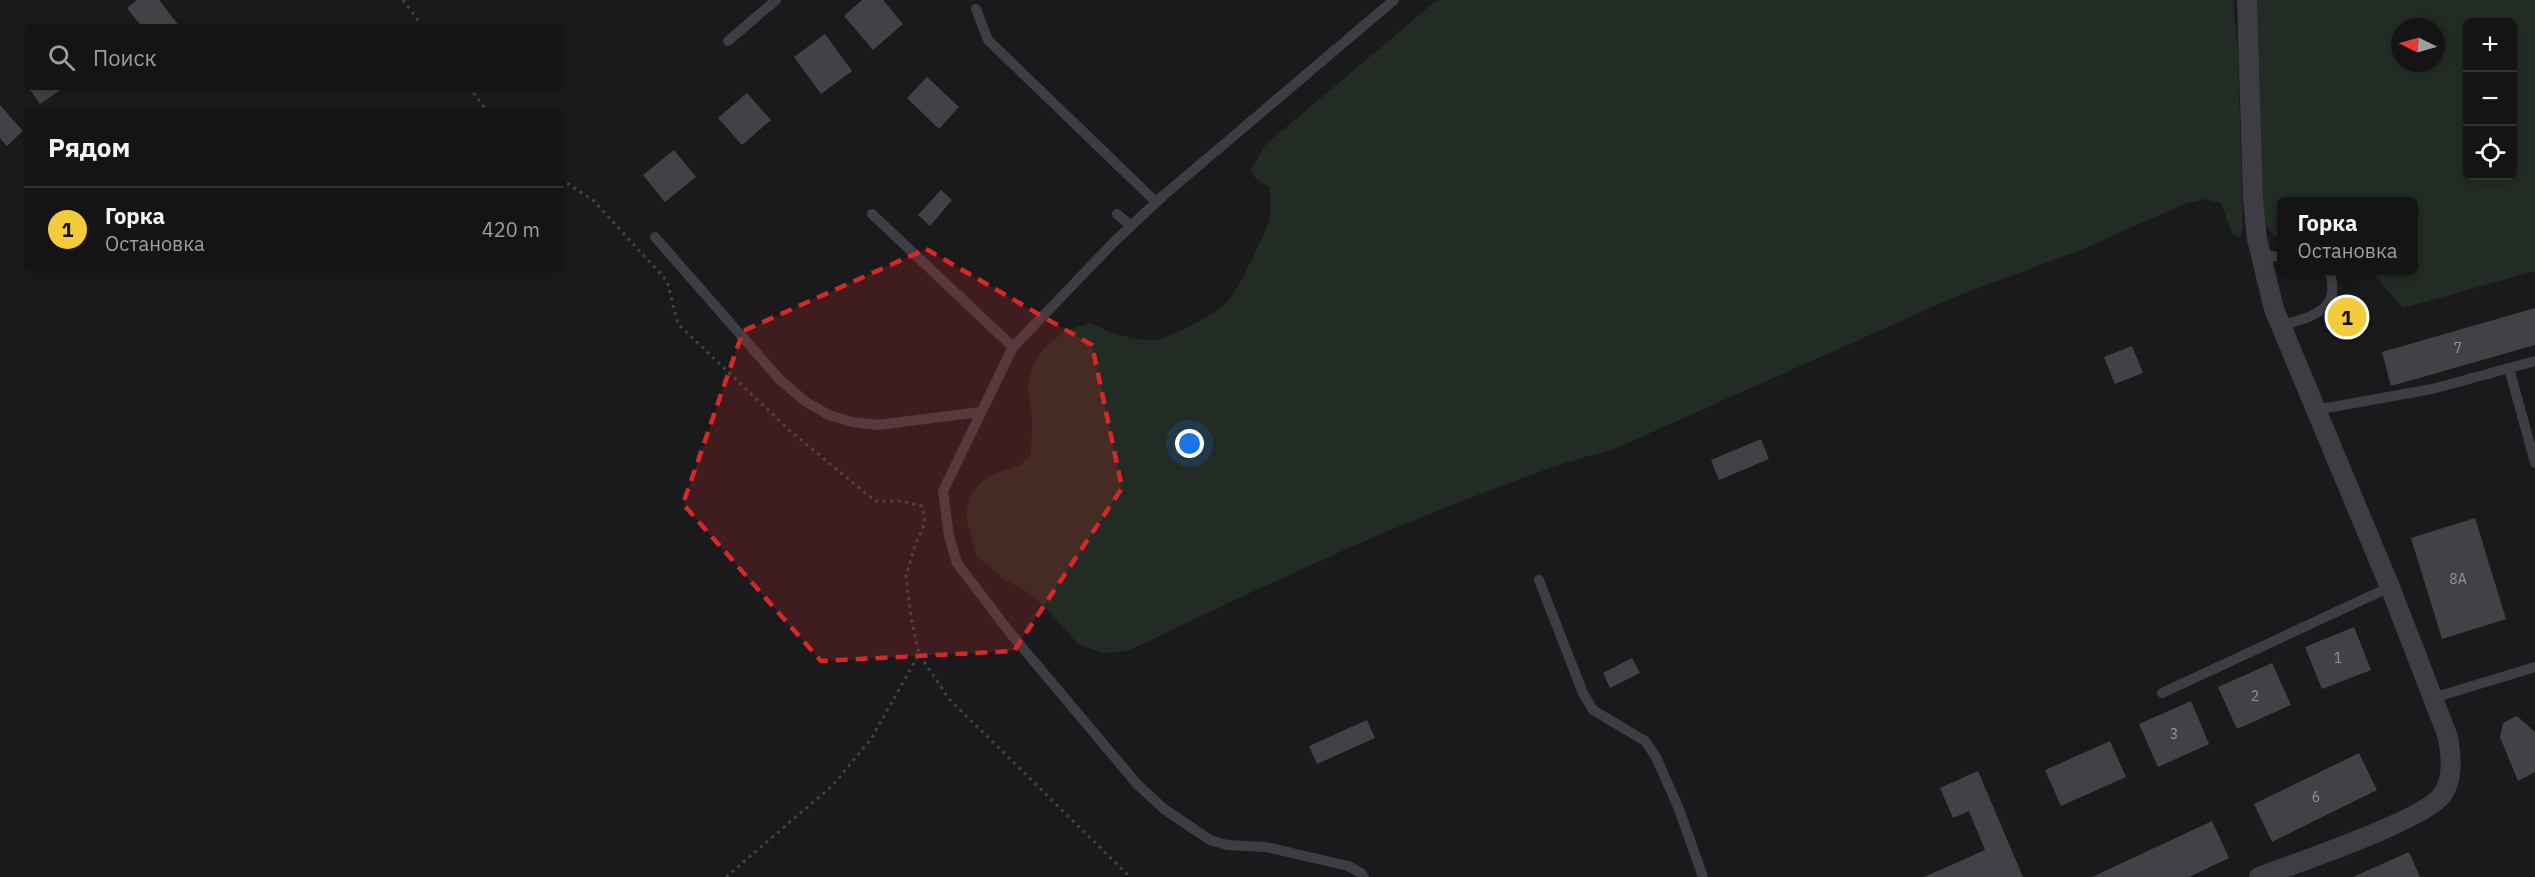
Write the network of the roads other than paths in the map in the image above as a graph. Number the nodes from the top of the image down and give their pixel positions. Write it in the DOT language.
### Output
graph roads {
  1 [pos="776,0"];
  2 [pos="1394,0"];
  3 [pos="2247,0"];
  4 [pos="976,9"];
  5 [pos="728,41"];
  6 [pos="1156,202"];
  7 [pos="872,214"];
  8 [pos="1117,214"];
  9 [pos="1131,226"];
  10 [pos="655,237"];
  11 [pos="2277,256"];
  12 [pos="2261,257"];
  13 [pos="2331,275"];
  14 [pos="2281,326"];
  15 [pos="1013,346"];
  16 [pos="2535,361"];
  17 [pos="2509,368"];
  18 [pos="2316,410"];
  19 [pos="980,412"];
  20 [pos="2532,440"];
  21 [pos="2535,463"];
  22 [pos="1539,580"];
  23 [pos="2390,587"];
  24 [pos="2535,667"];
  25 [pos="2162,693"];
  26 [pos="2433,698"];
  27 [pos="1364,877"];
  28 [pos="1702,877"];
  29 [pos="2259,877"];
  1 -- 5 [label="lane"];
  2 -- 6 [label="lane"];
  3 -- 12 [label="street"];
  4 -- 6 [label="lane"];
  6 -- 9 [label="lane"];
  7 -- 15 [label="lane"];
  8 -- 9 [label="lane"];
  9 -- 15 [label="lane"];
  10 -- 19 [label="lane"];
  11 -- 12 [label="lane"];
  12 -- 14 [label="street"];
  13 -- 14 [label="lane"];
  14 -- 18 [label="street"];
  15 -- 19 [label="lane"];
  16 -- 17 [label="lane"];
  17 -- 18 [label="lane"];
  17 -- 20 [label="lane"];
  18 -- 23 [label="street"];
  19 -- 27 [label="lane"];
  20 -- 21 [label="lane"];
  22 -- 28 [label="lane"];
  23 -- 25 [label="lane"];
  23 -- 26 [label="street"];
  24 -- 26 [label="lane"];
  26 -- 29 [label="street"];
}
